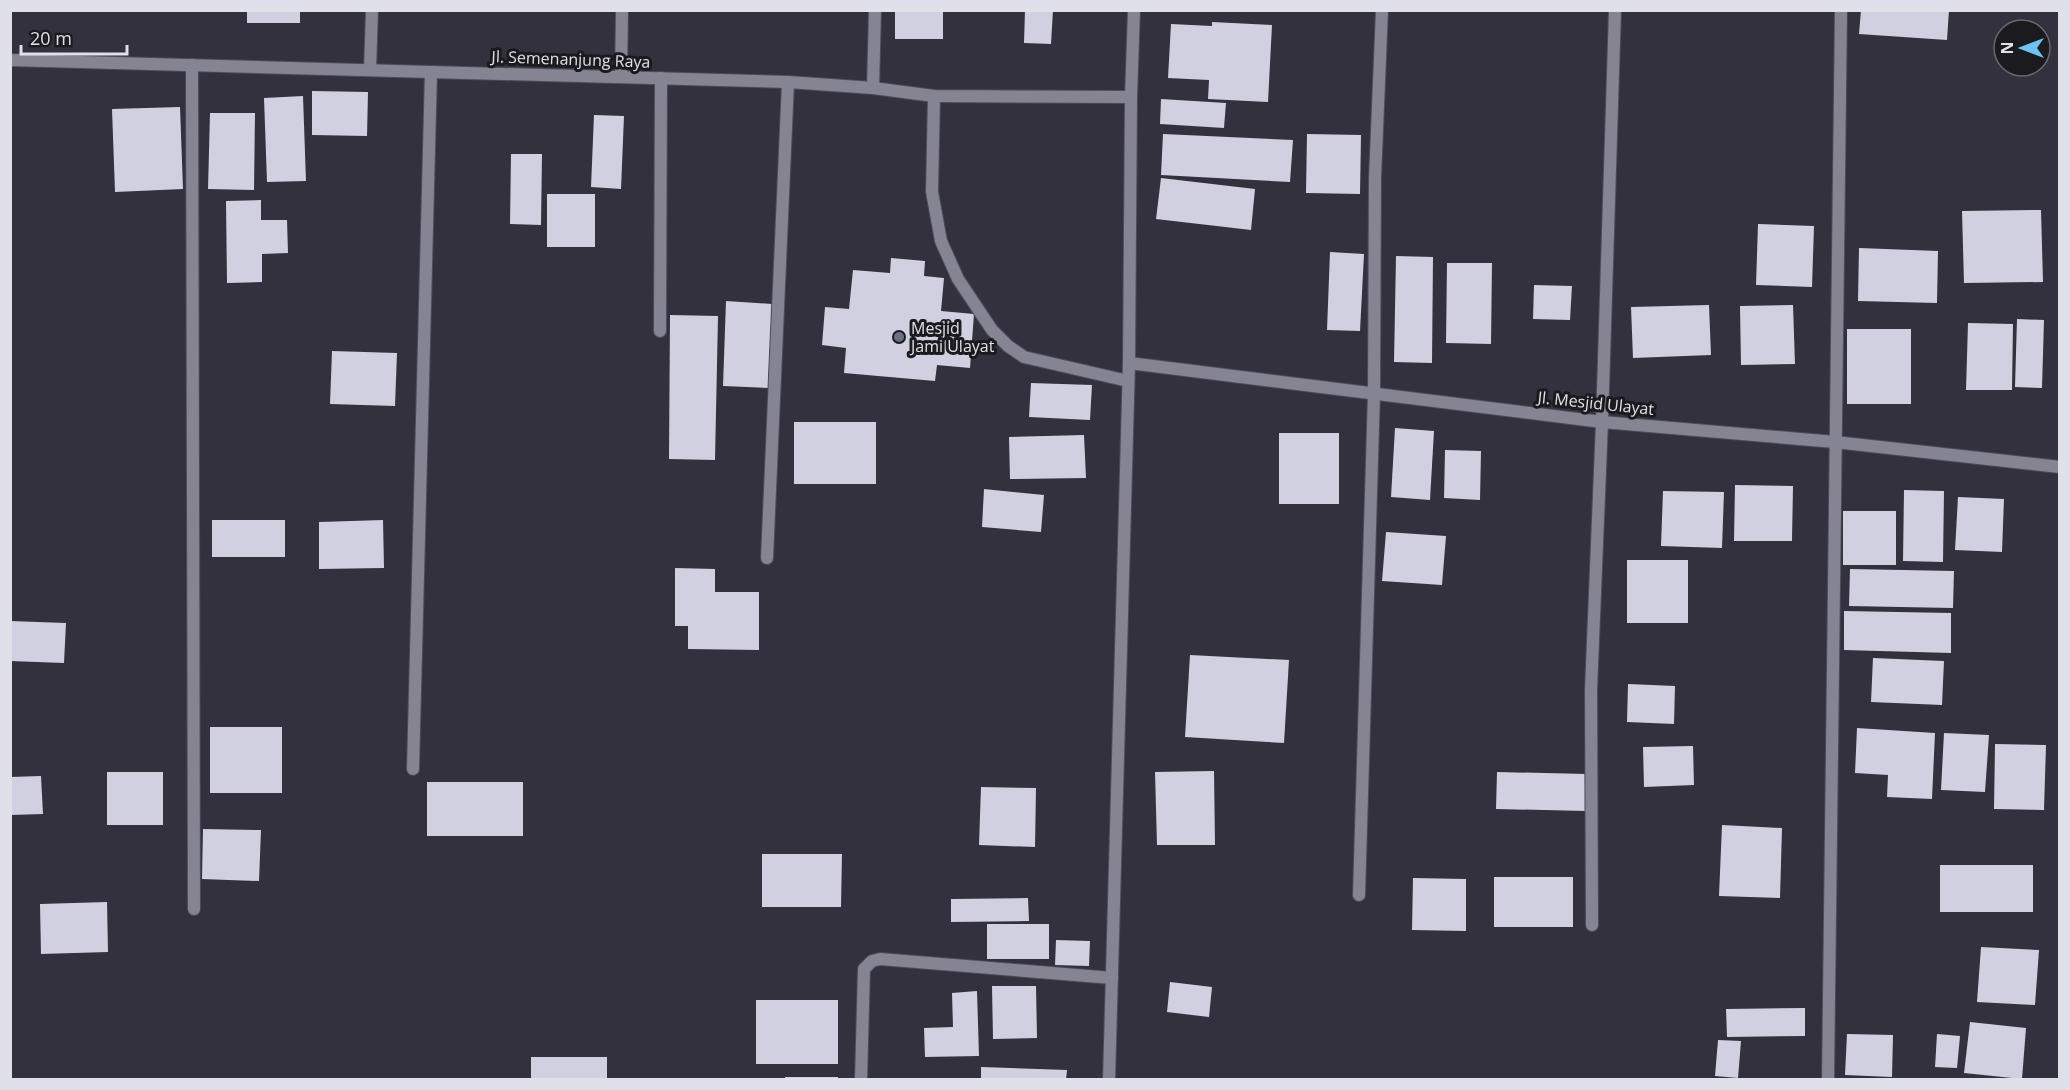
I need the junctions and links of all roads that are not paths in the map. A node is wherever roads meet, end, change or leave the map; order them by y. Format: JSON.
{"nodes":[{"id":1,"x":372,"y":10,"type":"edge"},
{"id":2,"x":622,"y":10,"type":"edge"},
{"id":3,"x":875,"y":10,"type":"edge"},
{"id":4,"x":1134,"y":10,"type":"edge"},
{"id":5,"x":1382,"y":10,"type":"edge"},
{"id":6,"x":1614,"y":10,"type":"edge"},
{"id":7,"x":1841,"y":10,"type":"edge"},
{"id":8,"x":10,"y":60,"type":"edge"},
{"id":9,"x":192,"y":65,"type":"junction"},
{"id":10,"x":370,"y":70,"type":"junction"},
{"id":11,"x":431,"y":72,"type":"junction"},
{"id":12,"x":621,"y":77,"type":"junction"},
{"id":13,"x":661,"y":78,"type":"junction"},
{"id":14,"x":788,"y":82,"type":"junction"},
{"id":15,"x":873,"y":88,"type":"junction"},
{"id":16,"x":934,"y":96,"type":"junction"},
{"id":17,"x":1131,"y":97,"type":"junction"},
{"id":18,"x":660,"y":331,"type":"dead end"},
{"id":19,"x":1129,"y":363,"type":"junction"},
{"id":20,"x":1128,"y":381,"type":"junction"},
{"id":21,"x":1374,"y":393,"type":"junction"},
{"id":22,"x":1602,"y":422,"type":"junction"},
{"id":23,"x":1835,"y":442,"type":"junction"},
{"id":24,"x":2060,"y":467,"type":"edge"},
{"id":25,"x":767,"y":558,"type":"dead end"},
{"id":26,"x":413,"y":769,"type":"dead end"},
{"id":27,"x":1359,"y":895,"type":"dead end"},
{"id":28,"x":195,"y":909,"type":"dead end"},
{"id":29,"x":1592,"y":925,"type":"dead end"},
{"id":30,"x":1112,"y":978,"type":"junction"},
{"id":31,"x":861,"y":1080,"type":"edge"},
{"id":32,"x":1109,"y":1080,"type":"edge"},
{"id":33,"x":1828,"y":1080,"type":"edge"}],
"edges":[{"from":1,"to":10,"type":"street"},
{"from":2,"to":12,"type":"street"},
{"from":3,"to":15,"type":"street"},
{"from":4,"to":17,"type":"street"},
{"from":5,"to":21,"type":"street"},
{"from":6,"to":22,"type":"street"},
{"from":7,"to":23,"type":"street"},
{"from":8,"to":9,"type":"street","name":"Jl. Semenanjung Raya"},
{"from":9,"to":10,"type":"street","name":"Jl. Semenanjung Raya"},
{"from":9,"to":28,"type":"street"},
{"from":10,"to":11,"type":"street","name":"Jl. Semenanjung Raya"},
{"from":11,"to":12,"type":"street","name":"Jl. Semenanjung Raya"},
{"from":11,"to":26,"type":"street"},
{"from":12,"to":13,"type":"street","name":"Jl. Semenanjung Raya"},
{"from":13,"to":14,"type":"street","name":"Jl. Semenanjung Raya"},
{"from":13,"to":18,"type":"street"},
{"from":14,"to":15,"type":"street","name":"Jl. Semenanjung Raya"},
{"from":14,"to":25,"type":"street"},
{"from":15,"to":16,"type":"street","name":"Jl. Semenanjung Raya"},
{"from":16,"to":17,"type":"street","name":"Jl. Semenanjung Raya"},
{"from":16,"to":20,"type":"street"},
{"from":17,"to":19,"type":"street"},
{"from":19,"to":20,"type":"street"},
{"from":19,"to":21,"type":"street","name":"Jl. Mesjid Ulayat"},
{"from":20,"to":30,"type":"street"},
{"from":21,"to":22,"type":"street","name":"Jl. Mesjid Ulayat"},
{"from":21,"to":27,"type":"street"},
{"from":22,"to":23,"type":"street","name":"Jl. Mesjid Ulayat"},
{"from":22,"to":29,"type":"street"},
{"from":23,"to":24,"type":"street","name":"Jl. Mesjid Ulayat"},
{"from":23,"to":33,"type":"street"},
{"from":30,"to":31,"type":"street"},
{"from":30,"to":32,"type":"street"}]}
